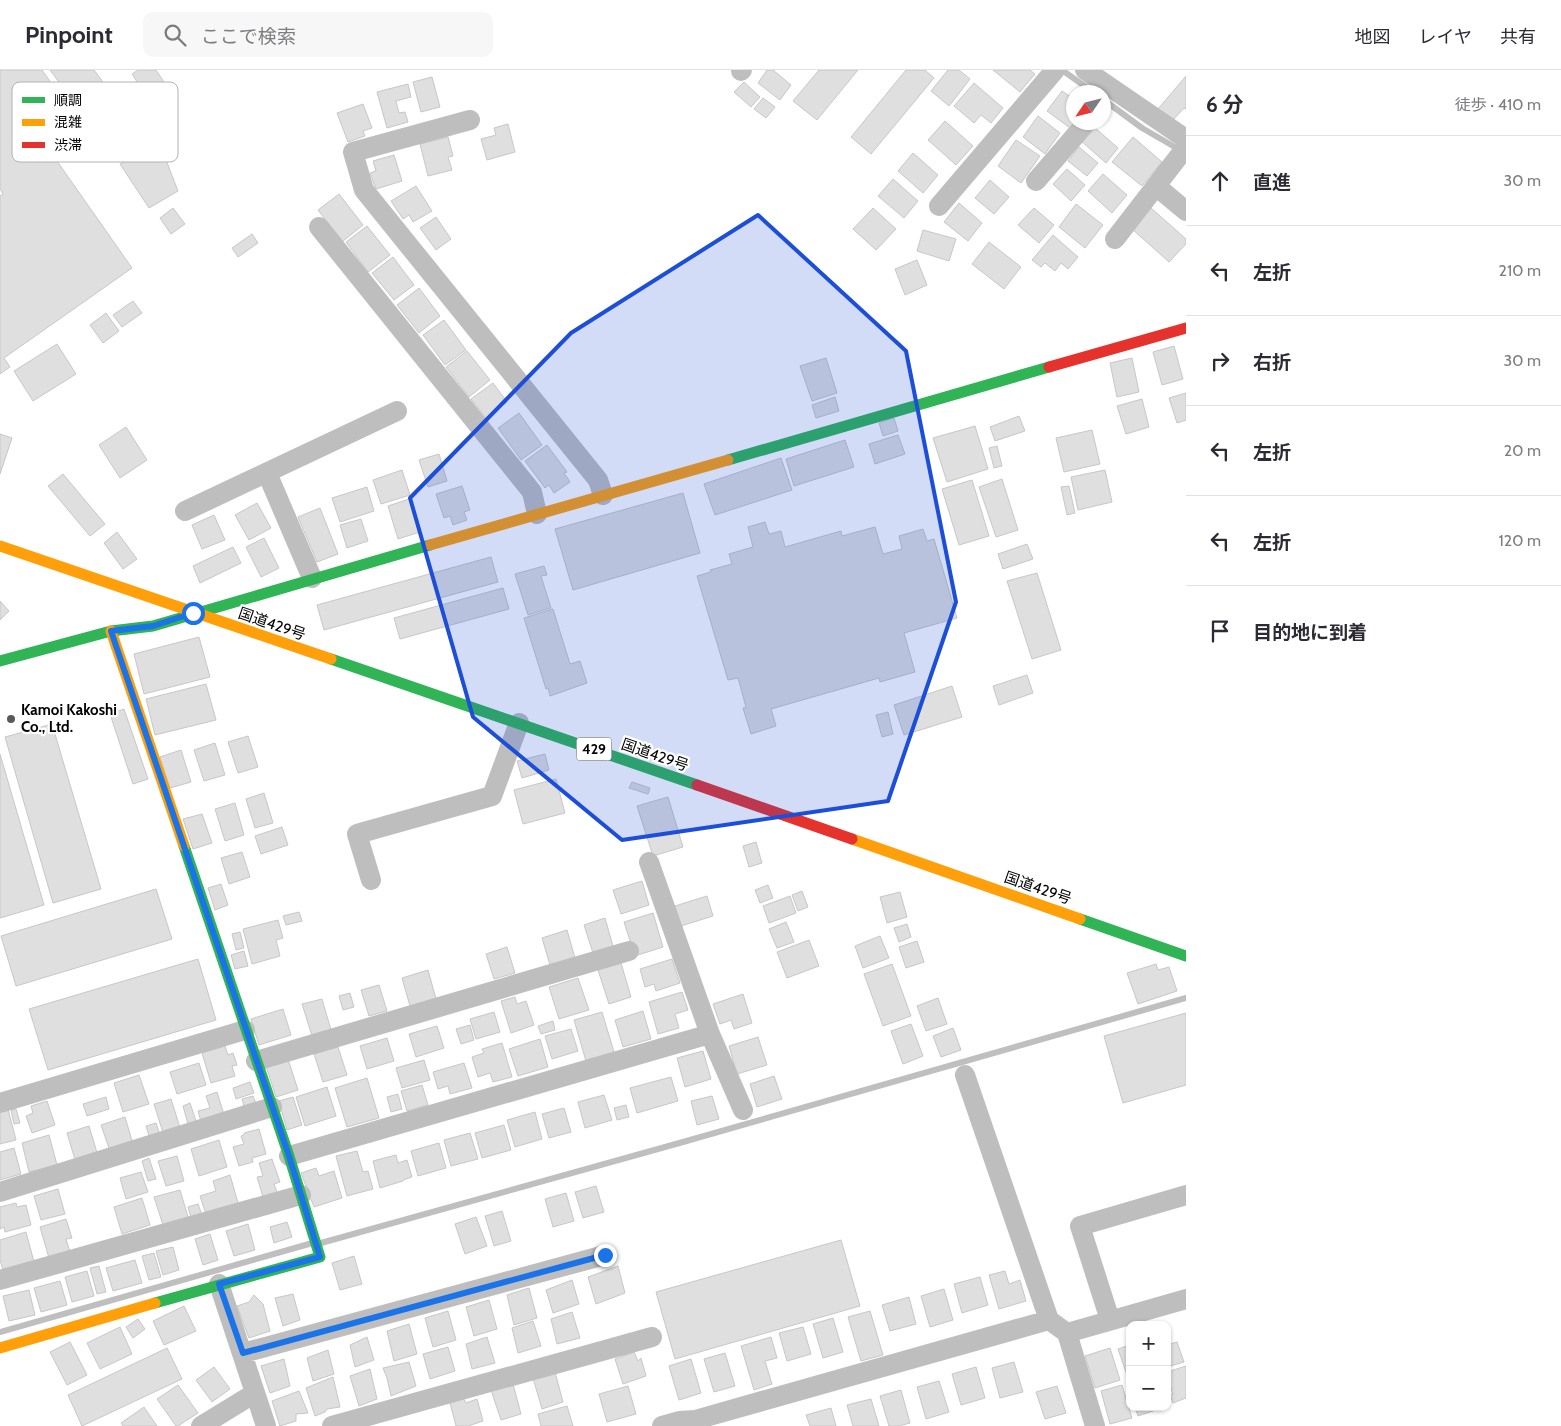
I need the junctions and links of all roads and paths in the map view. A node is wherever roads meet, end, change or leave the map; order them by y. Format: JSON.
{"nodes":[{"id":1,"x":1085,"y":70,"type":"edge"},
{"id":2,"x":1055,"y":71,"type":"edge"},
{"id":3,"x":1098,"y":85,"type":"edge"},
{"id":4,"x":1111,"y":99,"type":"edge"},
{"id":5,"x":470,"y":120,"type":"dead end"},
{"id":6,"x":1080,"y":130,"type":"edge"},
{"id":7,"x":1184,"y":148,"type":"edge"},
{"id":8,"x":1036,"y":181,"type":"dead end"},
{"id":9,"x":1156,"y":186,"type":"junction"},
{"id":10,"x":939,"y":206,"type":"dead end"},
{"id":11,"x":1186,"y":211,"type":"edge"},
{"id":12,"x":319,"y":227,"type":"dead end"},
{"id":13,"x":1115,"y":239,"type":"dead end"},
{"id":14,"x":1186,"y":328,"type":"edge"},
{"id":15,"x":397,"y":411,"type":"dead end"},
{"id":16,"x":266,"y":473,"type":"junction"},
{"id":17,"x":600,"y":487,"type":"junction"},
{"id":18,"x":536,"y":507,"type":"junction"},
{"id":19,"x":185,"y":511,"type":"dead end"},
{"id":20,"x":0,"y":546,"type":"edge"},
{"id":21,"x":310,"y":571,"type":"junction"},
{"id":22,"x":193,"y":613,"type":"junction"},
{"id":23,"x":111,"y":631,"type":"junction"},
{"id":24,"x":0,"y":661,"type":"edge"},
{"id":25,"x":518,"y":723,"type":"junction"},
{"id":26,"x":649,"y":862,"type":"dead end"},
{"id":27,"x":371,"y":880,"type":"dead end"},
{"id":28,"x":629,"y":951,"type":"dead end"},
{"id":29,"x":1186,"y":956,"type":"edge"},
{"id":30,"x":245,"y":1030,"type":"junction"},
{"id":31,"x":710,"y":1034,"type":"junction"},
{"id":32,"x":256,"y":1061,"type":"junction"},
{"id":33,"x":965,"y":1075,"type":"dead end"},
{"id":34,"x":0,"y":1103,"type":"edge"},
{"id":35,"x":272,"y":1107,"type":"junction"},
{"id":36,"x":742,"y":1110,"type":"dead end"},
{"id":37,"x":289,"y":1156,"type":"junction"},
{"id":38,"x":0,"y":1192,"type":"edge"},
{"id":39,"x":301,"y":1195,"type":"junction"},
{"id":40,"x":1186,"y":1195,"type":"edge"},
{"id":41,"x":605,"y":1255,"type":"dead end"},
{"id":42,"x":0,"y":1280,"type":"edge"},
{"id":43,"x":219,"y":1284,"type":"junction"},
{"id":44,"x":1186,"y":1299,"type":"edge"},
{"id":45,"x":1048,"y":1320,"type":"junction"},
{"id":46,"x":1110,"y":1320,"type":"junction"},
{"id":47,"x":1067,"y":1333,"type":"junction"},
{"id":48,"x":652,"y":1337,"type":"dead end"},
{"id":49,"x":0,"y":1348,"type":"edge"},
{"id":50,"x":243,"y":1353,"type":"junction"},
{"id":51,"x":255,"y":1393,"type":"junction"},
{"id":52,"x":201,"y":1426,"type":"edge"},
{"id":53,"x":266,"y":1426,"type":"edge"},
{"id":54,"x":332,"y":1426,"type":"edge"},
{"id":55,"x":662,"y":1426,"type":"edge"},
{"id":56,"x":1095,"y":1426,"type":"edge"}],
"edges":[{"from":1,"to":3,"type":"street"},
{"from":2,"to":10,"type":"street"},
{"from":4,"to":7,"type":"street"},
{"from":5,"to":17,"type":"street"},
{"from":6,"to":8,"type":"street"},
{"from":7,"to":9,"type":"street"},
{"from":9,"to":11,"type":"street"},
{"from":9,"to":13,"type":"street"},
{"from":12,"to":18,"type":"street"},
{"from":14,"to":17,"type":"main road"},
{"from":15,"to":16,"type":"street"},
{"from":16,"to":19,"type":"street"},
{"from":16,"to":21,"type":"street"},
{"from":17,"to":18,"type":"main road"},
{"from":18,"to":21,"type":"main road"},
{"from":20,"to":22,"type":"main road","name":"国道429号","number":"429"},
{"from":21,"to":22,"type":"main road"},
{"from":22,"to":23,"type":"main road"},
{"from":22,"to":25,"type":"main road","name":"国道429号","number":"429"},
{"from":23,"to":24,"type":"main road"},
{"from":23,"to":30,"type":"main road"},
{"from":25,"to":27,"type":"street"},
{"from":25,"to":29,"type":"main road","name":"国道429号","number":"429"},
{"from":26,"to":31,"type":"street"},
{"from":28,"to":32,"type":"street"},
{"from":30,"to":32,"type":"main road"},
{"from":30,"to":34,"type":"street"},
{"from":31,"to":36,"type":"street"},
{"from":31,"to":37,"type":"street"},
{"from":32,"to":35,"type":"main road"},
{"from":33,"to":45,"type":"street"},
{"from":35,"to":37,"type":"main road"},
{"from":35,"to":38,"type":"street"},
{"from":37,"to":39,"type":"main road"},
{"from":39,"to":42,"type":"street"},
{"from":39,"to":43,"type":"main road"},
{"from":40,"to":46,"type":"street"},
{"from":41,"to":50,"type":"street"},
{"from":43,"to":49,"type":"main road"},
{"from":43,"to":50,"type":"street"},
{"from":44,"to":46,"type":"street"},
{"from":45,"to":47,"type":"street"},
{"from":45,"to":55,"type":"street"},
{"from":46,"to":47,"type":"street"},
{"from":47,"to":56,"type":"street"},
{"from":48,"to":54,"type":"street"},
{"from":50,"to":51,"type":"street"},
{"from":51,"to":52,"type":"street"},
{"from":51,"to":53,"type":"street"}]}
